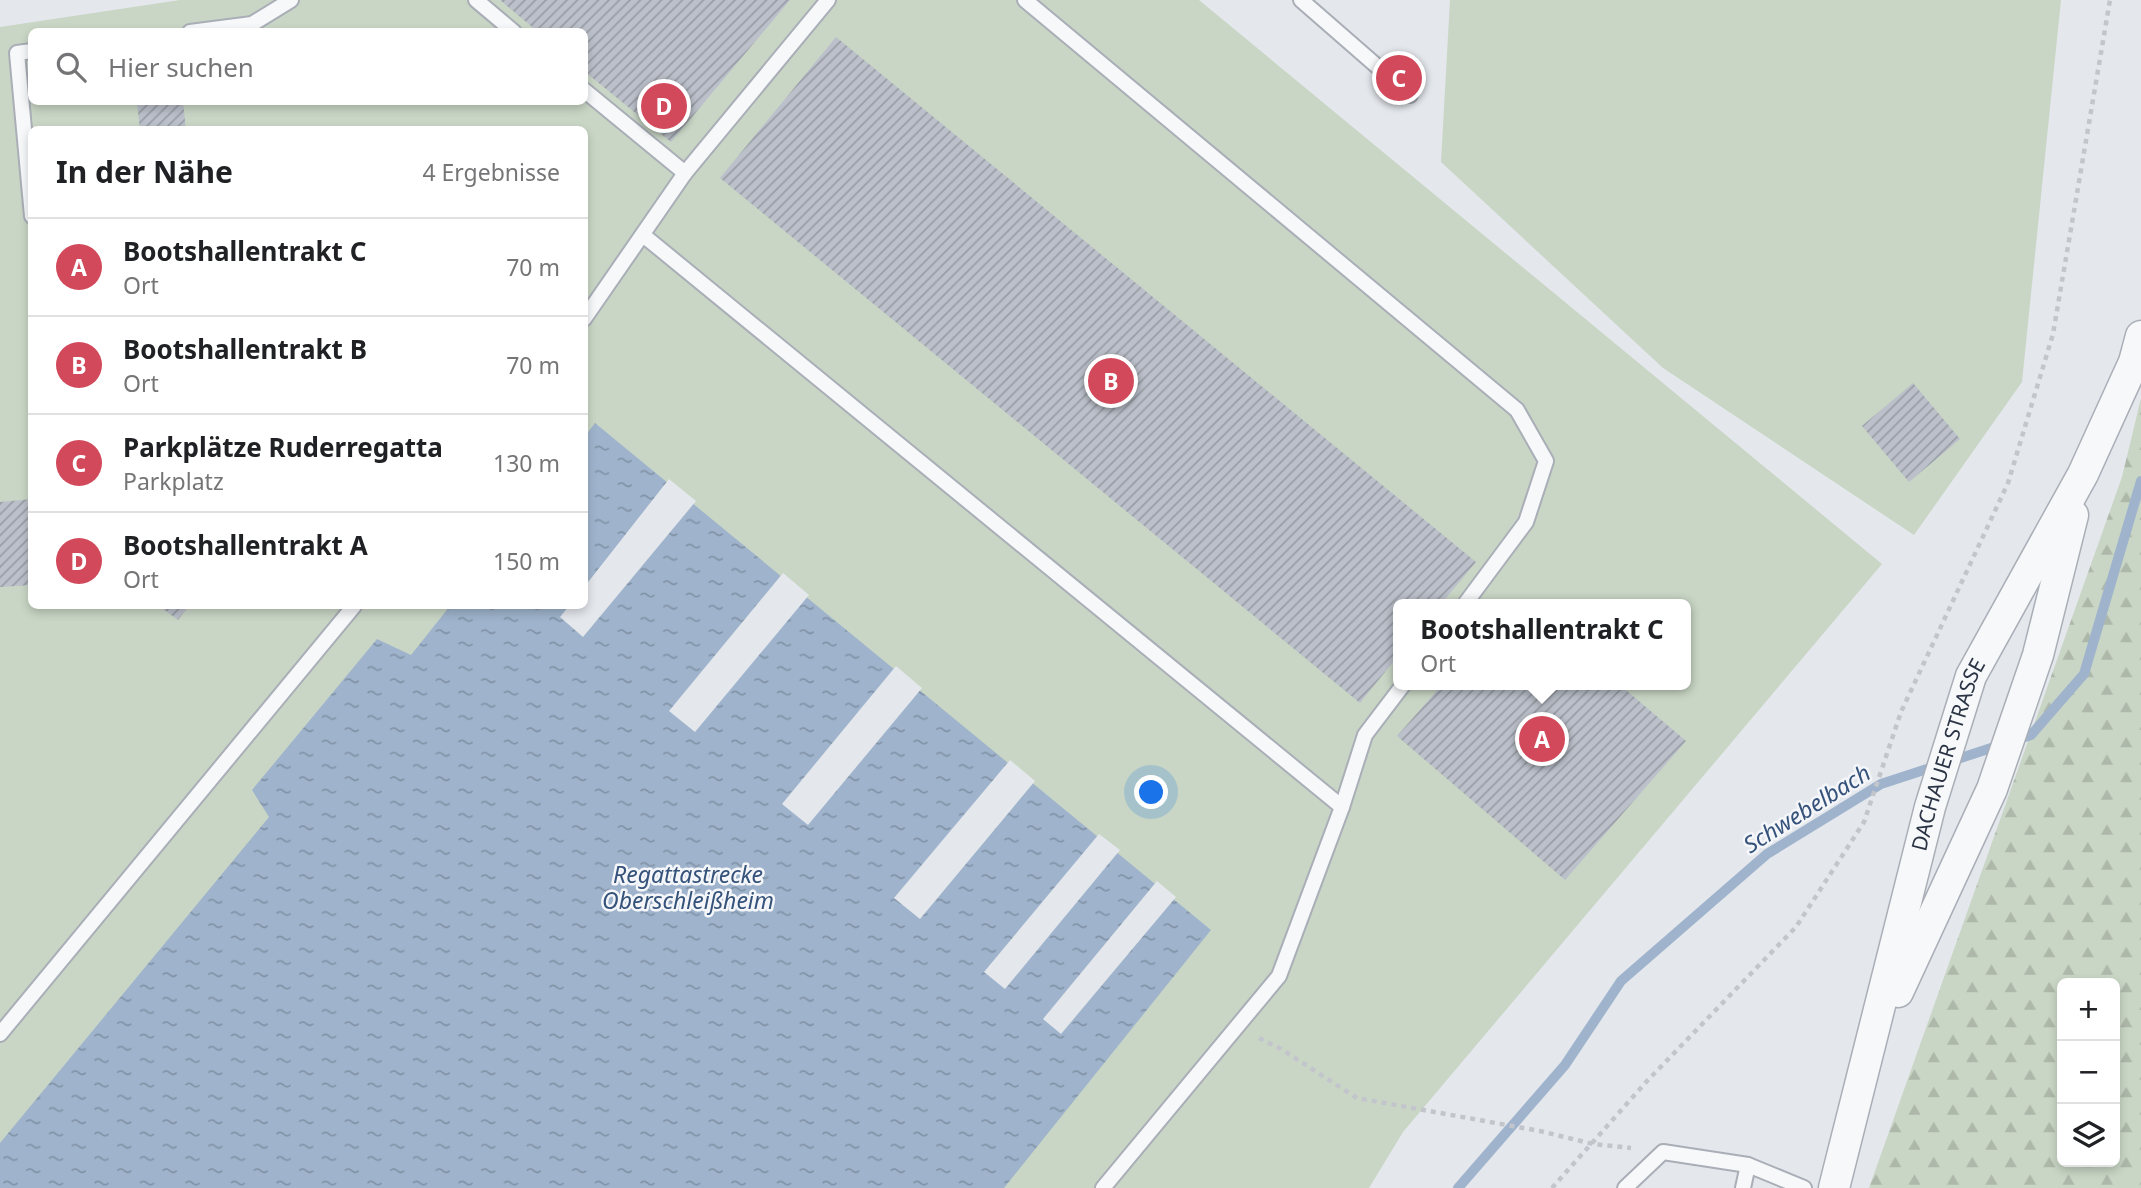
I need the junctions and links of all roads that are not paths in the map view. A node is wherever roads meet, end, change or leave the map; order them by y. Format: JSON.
{"nodes":[{"id":1,"x":291,"y":0,"type":"edge"},
{"id":2,"x":476,"y":0,"type":"edge"},
{"id":3,"x":828,"y":0,"type":"edge"},
{"id":4,"x":1025,"y":0,"type":"edge"},
{"id":5,"x":1301,"y":0,"type":"edge"},
{"id":6,"x":222,"y":28,"type":"edge"},
{"id":7,"x":509,"y":28,"type":"edge"},
{"id":8,"x":28,"y":52,"type":"edge"},
{"id":9,"x":588,"y":93,"type":"edge"},
{"id":10,"x":1410,"y":95,"type":"dead end"},
{"id":11,"x":28,"y":173,"type":"edge"},
{"id":12,"x":685,"y":173,"type":"junction"},
{"id":13,"x":643,"y":235,"type":"junction"},
{"id":14,"x":588,"y":313,"type":"edge"},
{"id":15,"x":2141,"y":336,"type":"edge"},
{"id":16,"x":2083,"y":474,"type":"junction"},
{"id":17,"x":1469,"y":599,"type":"edge"},
{"id":18,"x":352,"y":609,"type":"edge"},
{"id":19,"x":1399,"y":690,"type":"edge"},
{"id":20,"x":1342,"y":807,"type":"junction"},
{"id":21,"x":0,"y":1034,"type":"edge"},
{"id":22,"x":1868,"y":1057,"type":"junction"},
{"id":23,"x":1748,"y":1165,"type":"junction"},
{"id":24,"x":1103,"y":1188,"type":"edge"},
{"id":25,"x":1625,"y":1188,"type":"edge"},
{"id":26,"x":1742,"y":1188,"type":"edge"},
{"id":27,"x":1804,"y":1188,"type":"edge"},
{"id":28,"x":1834,"y":1188,"type":"edge"}],
"edges":[{"from":1,"to":6,"type":"lane"},
{"from":2,"to":7,"type":"lane"},
{"from":3,"to":12,"type":"lane"},
{"from":4,"to":17,"type":"lane"},
{"from":5,"to":10,"type":"lane"},
{"from":8,"to":11,"type":"lane"},
{"from":9,"to":12,"type":"lane"},
{"from":12,"to":13,"type":"lane"},
{"from":13,"to":14,"type":"lane"},
{"from":13,"to":20,"type":"lane"},
{"from":15,"to":16,"type":"street","name":"DACHAUER STRASSE"},
{"from":16,"to":22,"type":"street","name":"DACHAUER STRASSE"},
{"from":16,"to":22,"type":"street","name":"DACHAUER STRASSE"},
{"from":18,"to":21,"type":"lane"},
{"from":19,"to":20,"type":"lane"},
{"from":20,"to":24,"type":"lane"},
{"from":22,"to":28,"type":"street","name":"DACHAUER STRASSE"},
{"from":23,"to":25,"type":"lane"},
{"from":23,"to":26,"type":"lane"},
{"from":23,"to":27,"type":"lane"}]}
